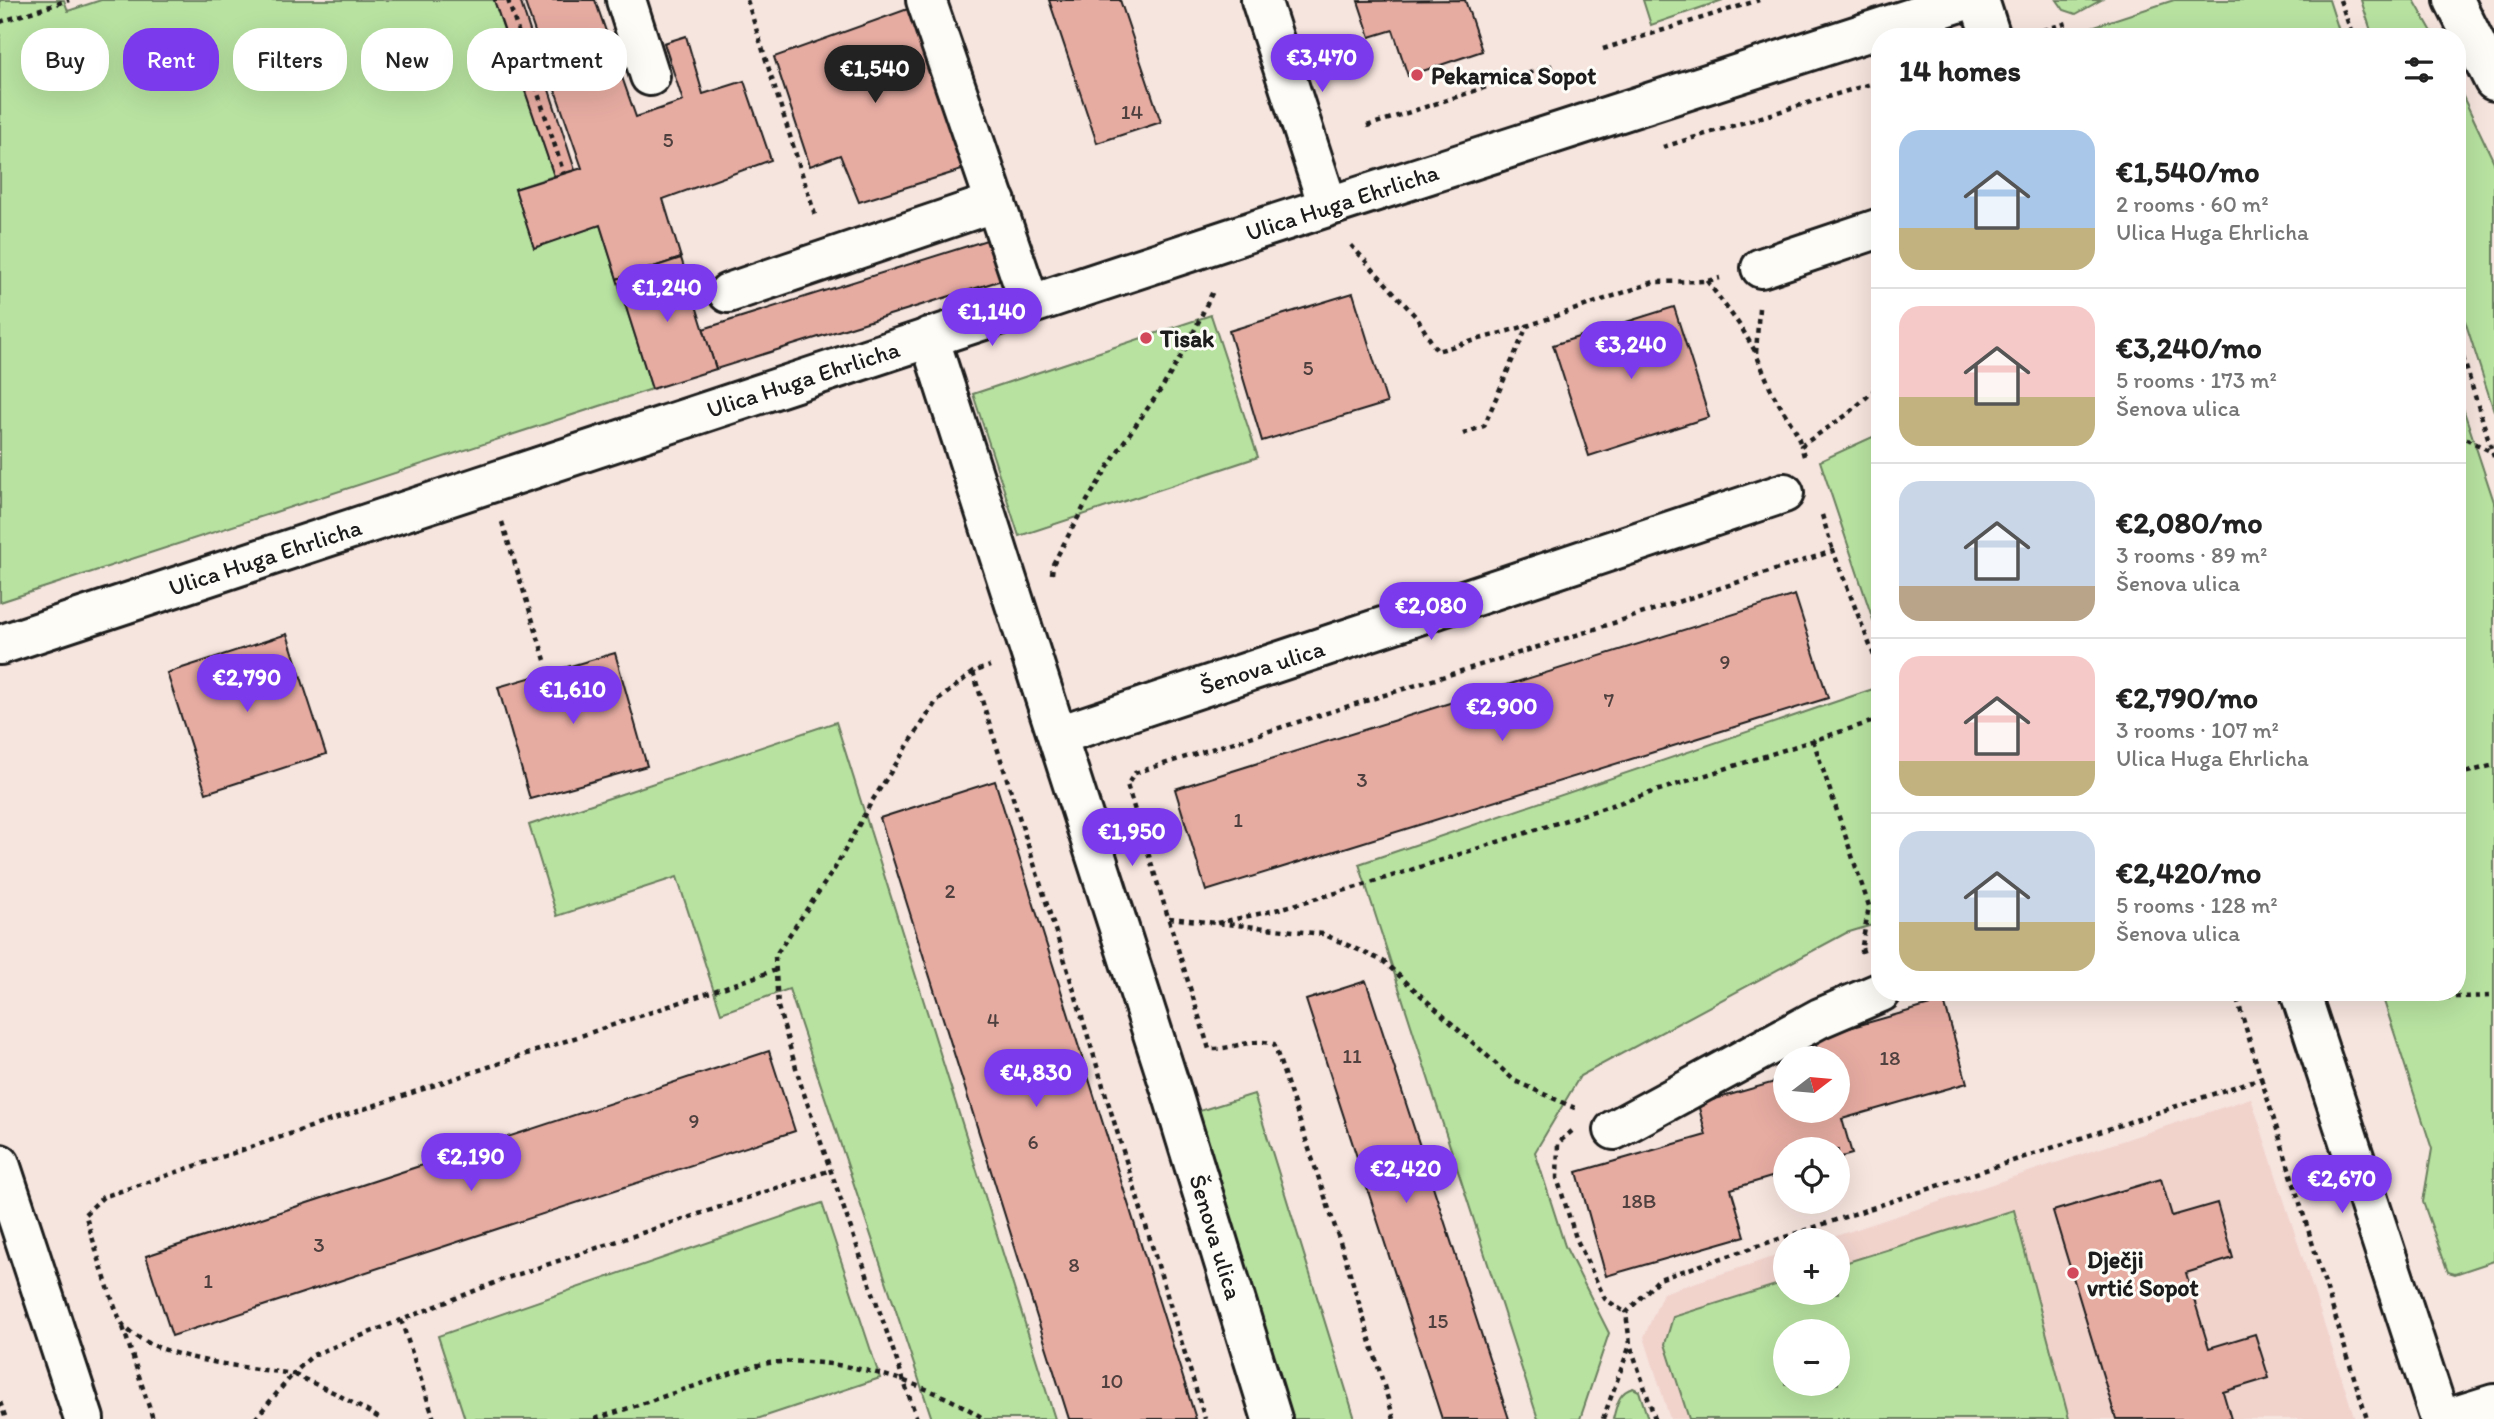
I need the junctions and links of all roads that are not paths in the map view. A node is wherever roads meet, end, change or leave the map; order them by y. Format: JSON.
{"nodes":[{"id":1,"x":626,"y":0,"type":"edge"},
{"id":2,"x":926,"y":0,"type":"edge"},
{"id":3,"x":1261,"y":0,"type":"edge"},
{"id":4,"x":1967,"y":0,"type":"edge"},
{"id":5,"x":1979,"y":0,"type":"edge"},
{"id":6,"x":2454,"y":0,"type":"edge"},
{"id":7,"x":1880,"y":28,"type":"edge"},
{"id":8,"x":2002,"y":28,"type":"edge"},
{"id":9,"x":1871,"y":31,"type":"edge"},
{"id":10,"x":650,"y":76,"type":"dead end"},
{"id":11,"x":2494,"y":81,"type":"edge"},
{"id":12,"x":996,"y":202,"type":"junction"},
{"id":13,"x":1328,"y":206,"type":"junction"},
{"id":14,"x":1871,"y":231,"type":"edge"},
{"id":15,"x":1760,"y":268,"type":"road end"},
{"id":16,"x":728,"y":293,"type":"dead end"},
{"id":17,"x":1030,"y":304,"type":"junction"},
{"id":18,"x":929,"y":337,"type":"junction"},
{"id":19,"x":1784,"y":493,"type":"dead end"},
{"id":20,"x":0,"y":645,"type":"edge"},
{"id":21,"x":1059,"y":735,"type":"junction"},
{"id":22,"x":1871,"y":996,"type":"edge"},
{"id":23,"x":2303,"y":1001,"type":"edge"},
{"id":24,"x":1603,"y":1123,"type":"road end"},
{"id":25,"x":0,"y":1164,"type":"edge"},
{"id":26,"x":2494,"y":1404,"type":"edge"},
{"id":27,"x":84,"y":1419,"type":"edge"},
{"id":28,"x":1272,"y":1419,"type":"edge"},
{"id":29,"x":2440,"y":1419,"type":"edge"},
{"id":30,"x":2446,"y":1419,"type":"edge"}],
"edges":[{"from":1,"to":10,"type":"street"},
{"from":2,"to":12,"type":"street"},
{"from":3,"to":13,"type":"street"},
{"from":4,"to":7,"type":"street","name":"Ulica Huga Ehrlicha"},
{"from":5,"to":8,"type":"street"},
{"from":6,"to":11,"type":"street"},
{"from":9,"to":13,"type":"street","name":"Ulica Huga Ehrlicha"},
{"from":12,"to":16,"type":"street"},
{"from":12,"to":17,"type":"street"},
{"from":13,"to":17,"type":"street","name":"Ulica Huga Ehrlicha"},
{"from":14,"to":15,"type":"street"},
{"from":17,"to":18,"type":"street","name":"Ulica Huga Ehrlicha"},
{"from":18,"to":20,"type":"street","name":"Ulica Huga Ehrlicha"},
{"from":18,"to":21,"type":"street","name":"Šenova ulica"},
{"from":19,"to":21,"type":"street","name":"Šenova ulica"},
{"from":21,"to":28,"type":"street","name":"Šenova ulica"},
{"from":22,"to":24,"type":"street"},
{"from":23,"to":29,"type":"street"},
{"from":25,"to":27,"type":"street"},
{"from":26,"to":30,"type":"street"}]}
